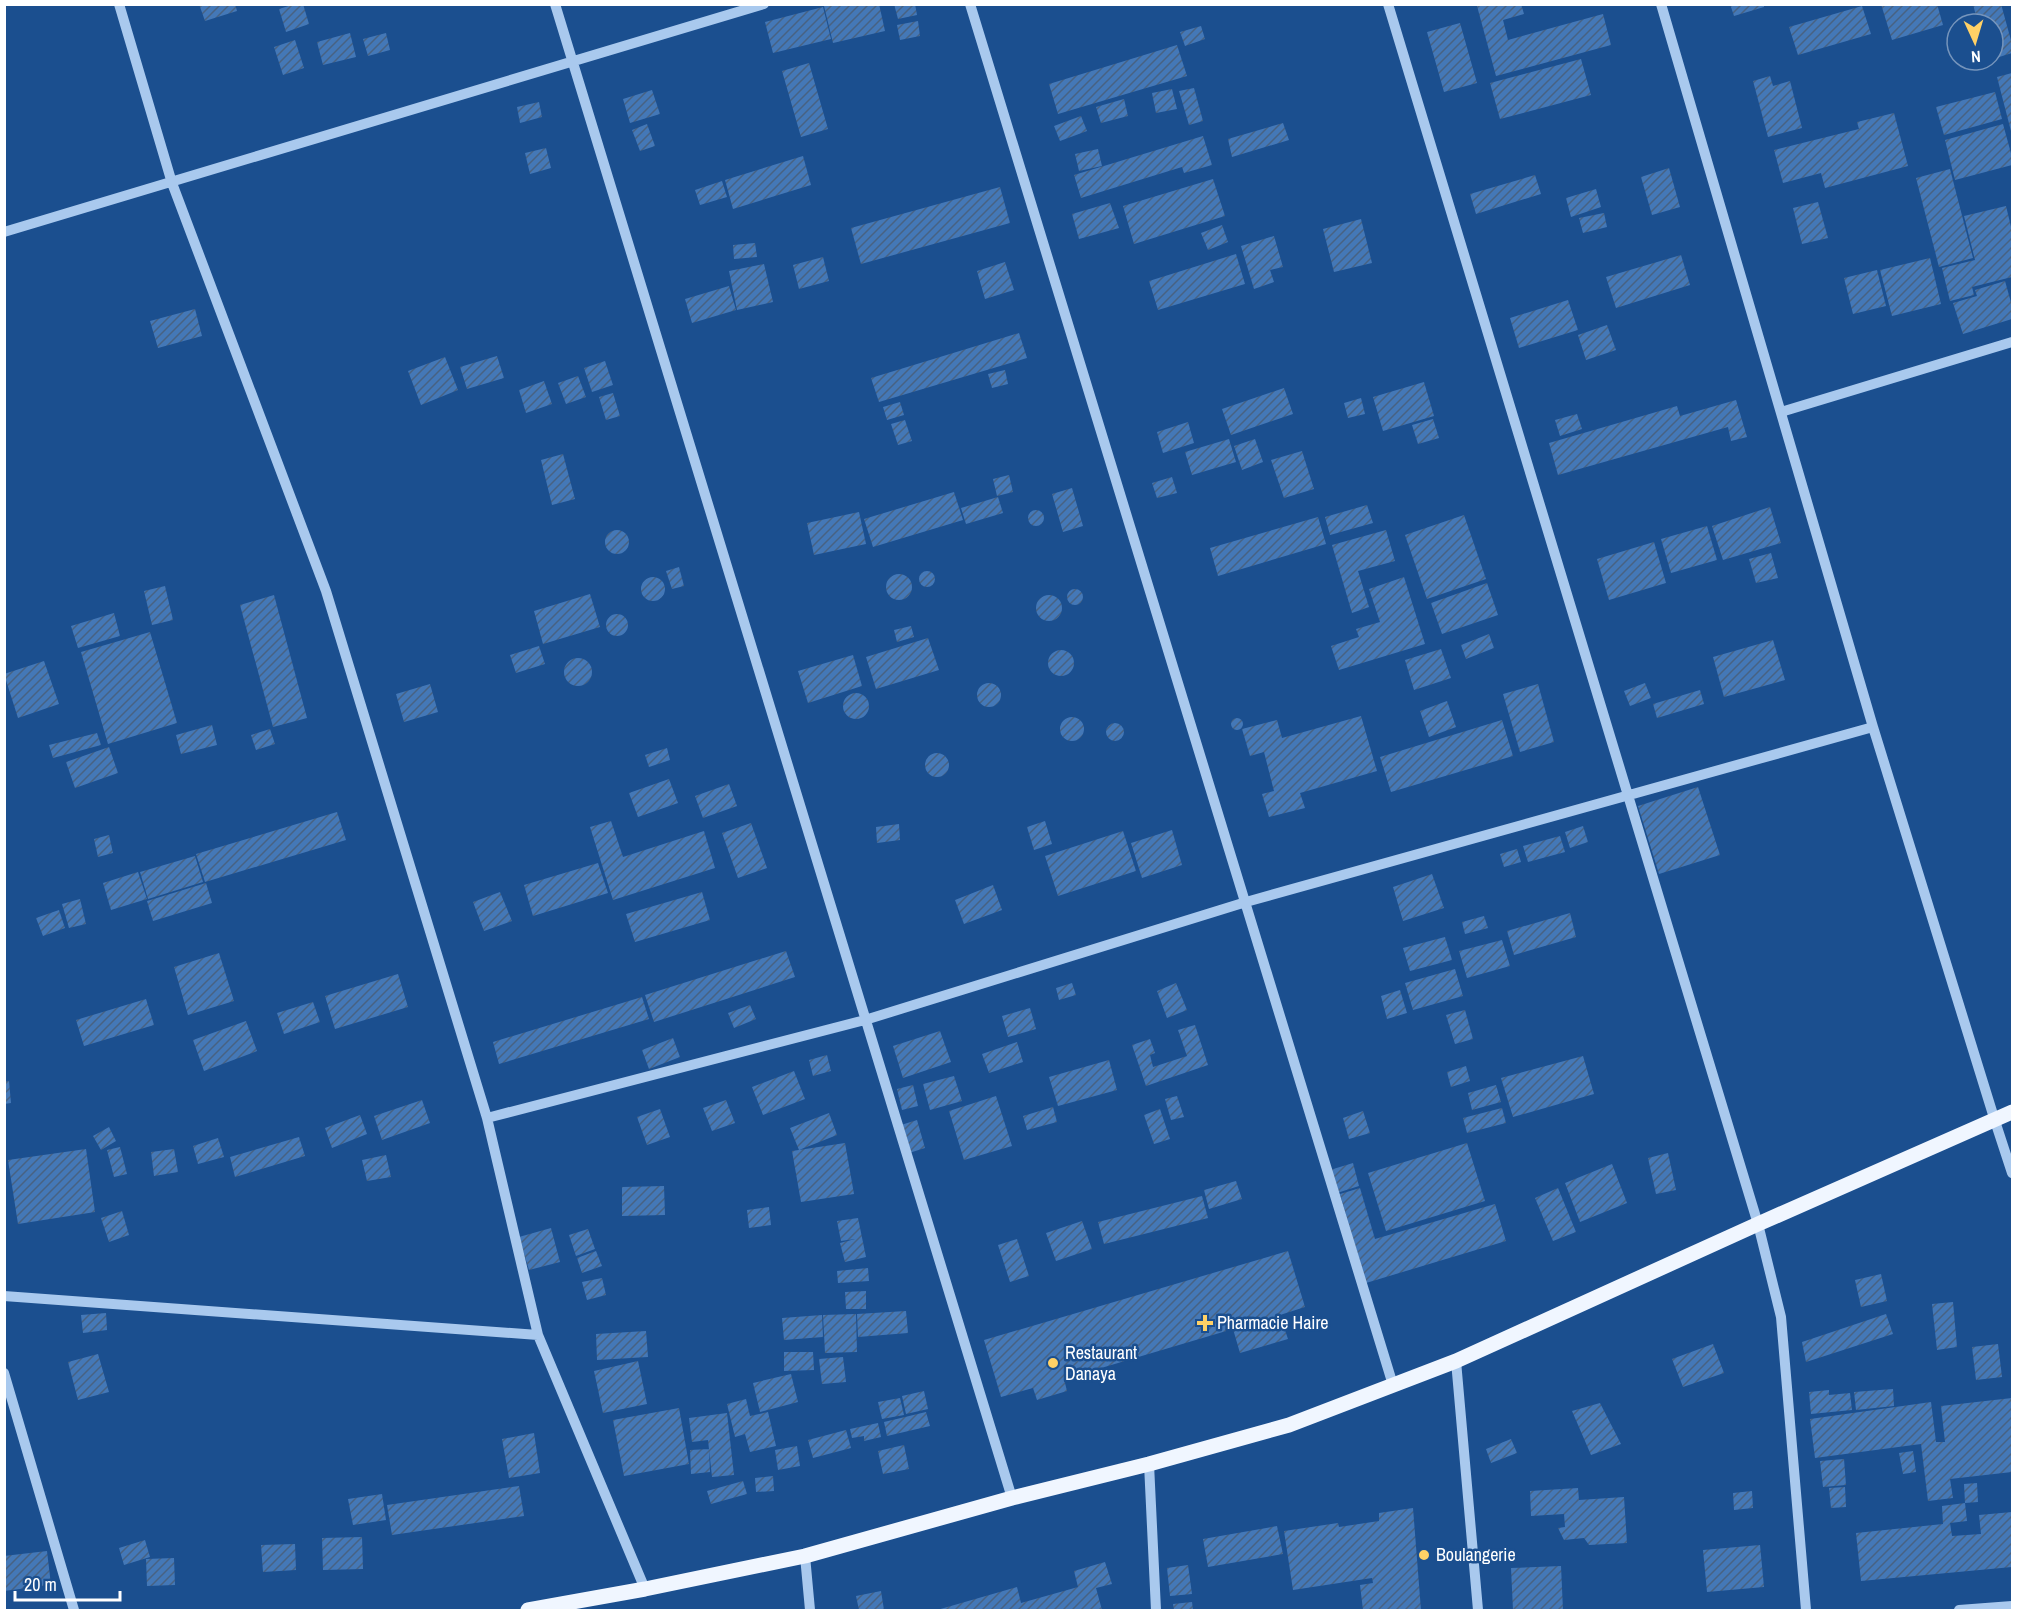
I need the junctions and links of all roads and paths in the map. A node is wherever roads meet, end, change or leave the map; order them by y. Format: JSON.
{"nodes":[{"id":1,"x":119,"y":4,"type":"edge"},
{"id":2,"x":555,"y":4,"type":"edge"},
{"id":3,"x":764,"y":4,"type":"edge"},
{"id":4,"x":970,"y":4,"type":"edge"},
{"id":5,"x":1388,"y":4,"type":"edge"},
{"id":6,"x":1661,"y":4,"type":"edge"},
{"id":7,"x":572,"y":63,"type":"junction"},
{"id":8,"x":172,"y":183,"type":"junction"},
{"id":9,"x":4,"y":232,"type":"edge"},
{"id":10,"x":2013,"y":342,"type":"edge"},
{"id":11,"x":1781,"y":412,"type":"junction"},
{"id":12,"x":1873,"y":727,"type":"junction"},
{"id":13,"x":1629,"y":795,"type":"junction"},
{"id":14,"x":1246,"y":902,"type":"junction"},
{"id":15,"x":865,"y":1020,"type":"junction"},
{"id":16,"x":2013,"y":1112,"type":"edge"},
{"id":17,"x":487,"y":1118,"type":"junction"},
{"id":18,"x":1995,"y":1121,"type":"junction"},
{"id":19,"x":2013,"y":1173,"type":"edge"},
{"id":20,"x":1758,"y":1224,"type":"junction"},
{"id":21,"x":4,"y":1296,"type":"edge"},
{"id":22,"x":538,"y":1335,"type":"junction"},
{"id":23,"x":1456,"y":1360,"type":"junction"},
{"id":24,"x":4,"y":1373,"type":"edge"},
{"id":25,"x":1393,"y":1385,"type":"junction"},
{"id":26,"x":1149,"y":1464,"type":"junction"},
{"id":27,"x":1012,"y":1498,"type":"junction"},
{"id":28,"x":805,"y":1556,"type":"junction"},
{"id":29,"x":645,"y":1589,"type":"junction"},
{"id":30,"x":2013,"y":1606,"type":"edge"},
{"id":31,"x":74,"y":1611,"type":"edge"},
{"id":32,"x":528,"y":1611,"type":"edge"},
{"id":33,"x":810,"y":1611,"type":"edge"},
{"id":34,"x":1156,"y":1611,"type":"edge"},
{"id":35,"x":1478,"y":1611,"type":"edge"},
{"id":36,"x":1806,"y":1611,"type":"edge"},
{"id":37,"x":1959,"y":1611,"type":"edge"}],
"edges":[{"from":1,"to":8,"type":"street"},
{"from":2,"to":7,"type":"street"},
{"from":3,"to":7,"type":"street"},
{"from":4,"to":14,"type":"street"},
{"from":5,"to":13,"type":"street"},
{"from":6,"to":11,"type":"street"},
{"from":7,"to":8,"type":"street"},
{"from":7,"to":15,"type":"street"},
{"from":8,"to":9,"type":"street"},
{"from":8,"to":17,"type":"street"},
{"from":10,"to":11,"type":"street"},
{"from":11,"to":12,"type":"street"},
{"from":12,"to":13,"type":"street"},
{"from":12,"to":18,"type":"street"},
{"from":13,"to":14,"type":"street"},
{"from":13,"to":20,"type":"street"},
{"from":14,"to":15,"type":"street"},
{"from":14,"to":25,"type":"street"},
{"from":15,"to":17,"type":"street"},
{"from":15,"to":27,"type":"street"},
{"from":16,"to":18,"type":"main road"},
{"from":17,"to":22,"type":"street"},
{"from":18,"to":19,"type":"street"},
{"from":18,"to":20,"type":"main road"},
{"from":20,"to":23,"type":"main road"},
{"from":20,"to":36,"type":"street"},
{"from":21,"to":22,"type":"street"},
{"from":22,"to":29,"type":"street"},
{"from":23,"to":25,"type":"main road"},
{"from":23,"to":35,"type":"street"},
{"from":24,"to":31,"type":"street"},
{"from":25,"to":26,"type":"main road"},
{"from":26,"to":27,"type":"main road"},
{"from":26,"to":34,"type":"street"},
{"from":27,"to":28,"type":"main road"},
{"from":28,"to":29,"type":"main road"},
{"from":28,"to":33,"type":"street"},
{"from":29,"to":32,"type":"main road"},
{"from":30,"to":37,"type":"street"}]}
